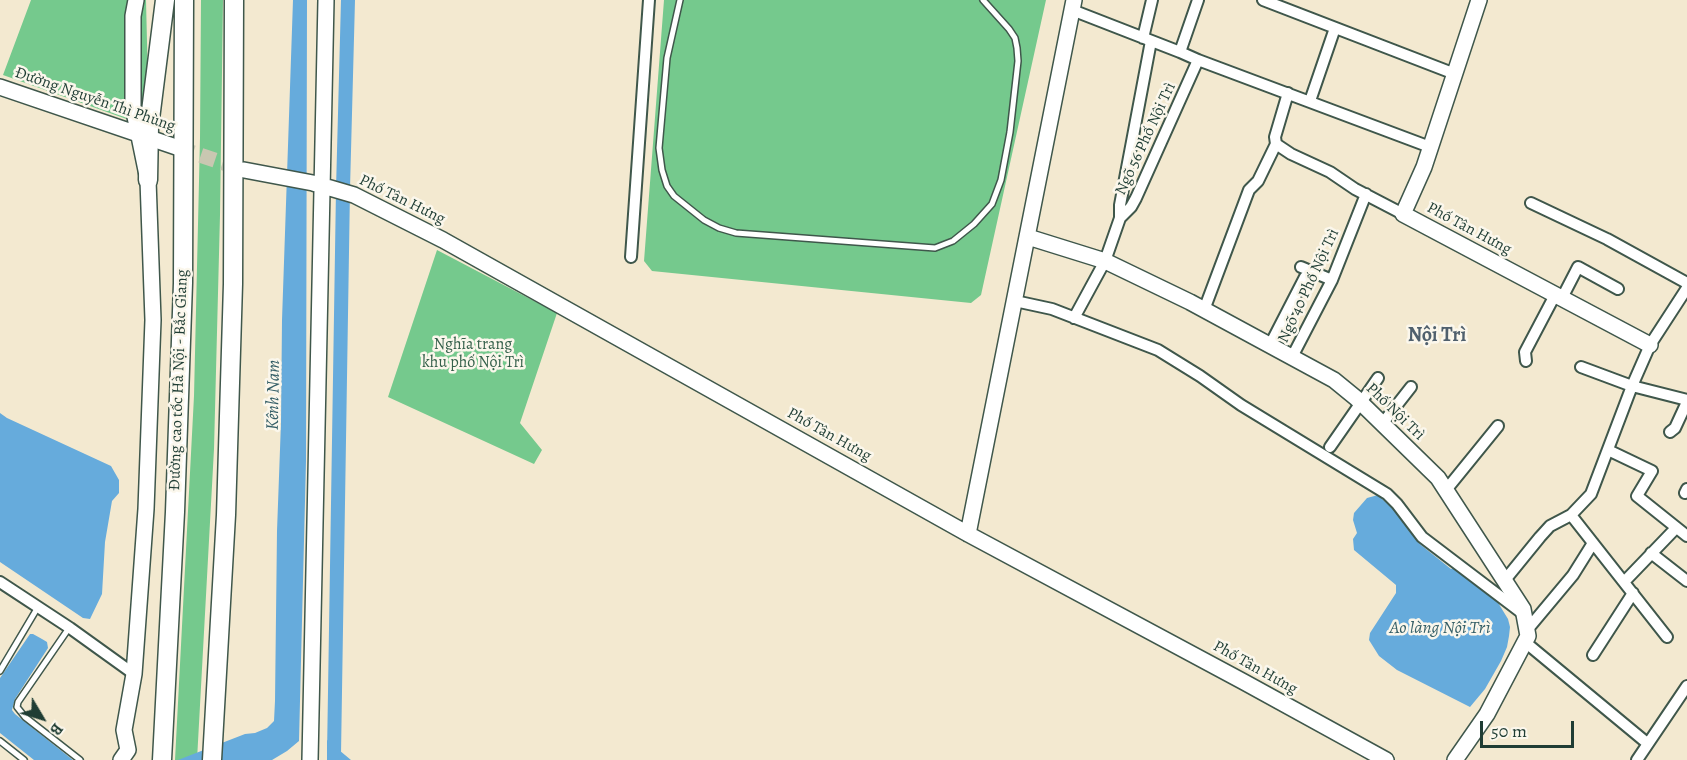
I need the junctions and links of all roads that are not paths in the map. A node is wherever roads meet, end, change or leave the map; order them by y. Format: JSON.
{"nodes":[{"id":1,"x":136,"y":0,"type":"edge"},
{"id":2,"x":165,"y":0,"type":"edge"},
{"id":3,"x":184,"y":0,"type":"edge"},
{"id":4,"x":234,"y":0,"type":"edge"},
{"id":5,"x":326,"y":0,"type":"edge"},
{"id":6,"x":649,"y":0,"type":"edge"},
{"id":7,"x":680,"y":0,"type":"edge"},
{"id":8,"x":983,"y":0,"type":"edge"},
{"id":9,"x":1152,"y":0,"type":"edge"},
{"id":10,"x":1198,"y":0,"type":"edge"},
{"id":11,"x":1263,"y":0,"type":"edge"},
{"id":12,"x":1479,"y":0,"type":"edge"},
{"id":13,"x":1073,"y":5,"type":"edge"},
{"id":14,"x":1335,"y":28,"type":"junction"},
{"id":15,"x":1147,"y":39,"type":"junction"},
{"id":16,"x":1180,"y":52,"type":"junction"},
{"id":17,"x":1198,"y":60,"type":"junction"},
{"id":18,"x":1455,"y":74,"type":"junction"},
{"id":19,"x":0,"y":87,"type":"edge"},
{"id":20,"x":1288,"y":93,"type":"junction"},
{"id":21,"x":1310,"y":101,"type":"junction"},
{"id":22,"x":144,"y":136,"type":"junction"},
{"id":23,"x":1276,"y":144,"type":"junction"},
{"id":24,"x":1430,"y":147,"type":"junction"},
{"id":25,"x":179,"y":148,"type":"tunnel mouth"},
{"id":26,"x":244,"y":170,"type":"tunnel mouth"},
{"id":27,"x":148,"y":180,"type":"joint"},
{"id":28,"x":322,"y":186,"type":"junction"},
{"id":29,"x":1366,"y":194,"type":"junction"},
{"id":30,"x":1531,"y":203,"type":"dead end"},
{"id":31,"x":1403,"y":214,"type":"junction"},
{"id":32,"x":1120,"y":218,"type":"junction"},
{"id":33,"x":1028,"y":237,"type":"junction"},
{"id":34,"x":631,"y":257,"type":"dead end"},
{"id":35,"x":1105,"y":261,"type":"junction"},
{"id":36,"x":1332,"y":280,"type":"junction"},
{"id":37,"x":1687,"y":283,"type":"edge"},
{"id":38,"x":1687,"y":288,"type":"edge"},
{"id":39,"x":1618,"y":289,"type":"dead end"},
{"id":40,"x":1558,"y":296,"type":"junction"},
{"id":41,"x":1015,"y":302,"type":"junction"},
{"id":42,"x":1204,"y":310,"type":"junction"},
{"id":43,"x":1074,"y":318,"type":"junction"},
{"id":44,"x":1270,"y":345,"type":"junction"},
{"id":45,"x":1650,"y":345,"type":"junction"},
{"id":46,"x":1292,"y":357,"type":"junction"},
{"id":47,"x":1526,"y":361,"type":"dead end"},
{"id":48,"x":1581,"y":367,"type":"dead end"},
{"id":49,"x":1378,"y":378,"type":"dead end"},
{"id":50,"x":1632,"y":386,"type":"junction"},
{"id":51,"x":1412,"y":387,"type":"dead end"},
{"id":52,"x":1687,"y":401,"type":"edge"},
{"id":53,"x":1360,"y":402,"type":"junction"},
{"id":54,"x":1382,"y":423,"type":"junction"},
{"id":55,"x":1498,"y":426,"type":"dead end"},
{"id":56,"x":1670,"y":432,"type":"dead end"},
{"id":57,"x":1330,"y":447,"type":"dead end"},
{"id":58,"x":1608,"y":450,"type":"junction"},
{"id":59,"x":1446,"y":490,"type":"junction"},
{"id":60,"x":1571,"y":515,"type":"junction"},
{"id":61,"x":1676,"y":528,"type":"junction"},
{"id":62,"x":968,"y":534,"type":"junction"},
{"id":63,"x":1687,"y":536,"type":"edge"},
{"id":64,"x":1593,"y":543,"type":"junction"},
{"id":65,"x":1651,"y":554,"type":"junction"},
{"id":66,"x":1505,"y":580,"type":"junction"},
{"id":67,"x":1687,"y":581,"type":"edge"},
{"id":68,"x":0,"y":582,"type":"edge"},
{"id":69,"x":1624,"y":582,"type":"junction"},
{"id":70,"x":1633,"y":593,"type":"junction"},
{"id":71,"x":38,"y":607,"type":"junction"},
{"id":72,"x":70,"y":628,"type":"junction"},
{"id":73,"x":1526,"y":629,"type":"junction"},
{"id":74,"x":1667,"y":637,"type":"dead end"},
{"id":75,"x":1593,"y":655,"type":"dead end"},
{"id":76,"x":0,"y":671,"type":"edge"},
{"id":77,"x":134,"y":674,"type":"junction"},
{"id":78,"x":1687,"y":686,"type":"edge"},
{"id":79,"x":0,"y":741,"type":"edge"},
{"id":80,"x":1647,"y":743,"type":"junction"},
{"id":81,"x":24,"y":760,"type":"edge"},
{"id":82,"x":80,"y":760,"type":"edge"},
{"id":83,"x":121,"y":760,"type":"edge"},
{"id":84,"x":162,"y":760,"type":"edge"},
{"id":85,"x":212,"y":760,"type":"edge"},
{"id":86,"x":310,"y":760,"type":"edge"},
{"id":87,"x":1386,"y":760,"type":"edge"},
{"id":88,"x":1455,"y":760,"type":"edge"},
{"id":89,"x":1637,"y":760,"type":"edge"}],
"edges":[{"from":1,"to":22,"type":"street"},
{"from":2,"to":22,"type":"highway"},
{"from":3,"to":84,"type":"highway","name":"Đường cao tốc Hà Nội - Bắc Giang"},
{"from":4,"to":85,"type":"highway"},
{"from":5,"to":28,"type":"street"},
{"from":6,"to":34,"type":"street"},
{"from":7,"to":8,"type":"lane"},
{"from":9,"to":15,"type":"street"},
{"from":10,"to":16,"type":"street"},
{"from":11,"to":14,"type":"street"},
{"from":12,"to":18,"type":"street","name":"Phố Tân Hưng"},
{"from":13,"to":15,"type":"street"},
{"from":13,"to":33,"type":"street"},
{"from":14,"to":18,"type":"street"},
{"from":14,"to":21,"type":"street"},
{"from":15,"to":16,"type":"street"},
{"from":15,"to":32,"type":"street"},
{"from":16,"to":17,"type":"street"},
{"from":17,"to":20,"type":"street"},
{"from":17,"to":32,"type":"street","name":"Ngõ 56 Phố Nội Trì"},
{"from":18,"to":24,"type":"street","name":"Phố Tân Hưng"},
{"from":19,"to":22,"type":"street","name":"Đường Nguyễn Thì Phùng"},
{"from":20,"to":21,"type":"street"},
{"from":20,"to":23,"type":"street"},
{"from":21,"to":24,"type":"street"},
{"from":22,"to":25,"type":"street","name":"Đường Nguyễn Thì Phùng"},
{"from":22,"to":27,"type":"highway"},
{"from":23,"to":29,"type":"street"},
{"from":23,"to":42,"type":"street"},
{"from":24,"to":31,"type":"street","name":"Phố Tân Hưng"},
{"from":26,"to":28,"type":"street","name":"Phố Tân Hưng"},
{"from":27,"to":77,"type":"street"},
{"from":28,"to":62,"type":"street","name":"Phố Tân Hưng"},
{"from":28,"to":86,"type":"street"},
{"from":29,"to":31,"type":"street"},
{"from":29,"to":36,"type":"street","name":"Ngõ 40 Phố Nội Trì"},
{"from":30,"to":37,"type":"street"},
{"from":31,"to":40,"type":"street","name":"Phố Tân Hưng"},
{"from":32,"to":35,"type":"street","name":"Ngõ 56 Phố Nội Trì"},
{"from":33,"to":35,"type":"street","name":"Phố Nội Trì"},
{"from":33,"to":41,"type":"street"},
{"from":35,"to":42,"type":"street","name":"Phố Nội Trì"},
{"from":35,"to":43,"type":"street","name":"Ngõ 56 Phố Nội Trì"},
{"from":36,"to":44,"type":"street"},
{"from":36,"to":46,"type":"street","name":"Ngõ 40 Phố Nội Trì"},
{"from":38,"to":45,"type":"street"},
{"from":39,"to":40,"type":"street"},
{"from":40,"to":45,"type":"street","name":"Phố Tân Hưng"},
{"from":40,"to":47,"type":"street"},
{"from":41,"to":43,"type":"street"},
{"from":41,"to":62,"type":"street"},
{"from":42,"to":44,"type":"street","name":"Phố Nội Trì"},
{"from":43,"to":73,"type":"street"},
{"from":44,"to":46,"type":"street","name":"Phố Nội Trì"},
{"from":45,"to":50,"type":"street"},
{"from":46,"to":53,"type":"street","name":"Phố Nội Trì"},
{"from":48,"to":50,"type":"street"},
{"from":49,"to":53,"type":"street"},
{"from":50,"to":52,"type":"street"},
{"from":50,"to":58,"type":"street"},
{"from":51,"to":54,"type":"street"},
{"from":52,"to":56,"type":"street"},
{"from":53,"to":54,"type":"street","name":"Phố Nội Trì"},
{"from":53,"to":57,"type":"street"},
{"from":54,"to":59,"type":"street","name":"Phố Nội Trì"},
{"from":55,"to":59,"type":"street"},
{"from":58,"to":60,"type":"street"},
{"from":58,"to":61,"type":"street"},
{"from":59,"to":66,"type":"street","name":"Phố Nội Trì"},
{"from":60,"to":64,"type":"street"},
{"from":60,"to":66,"type":"street"},
{"from":61,"to":63,"type":"street"},
{"from":61,"to":65,"type":"street"},
{"from":62,"to":87,"type":"street","name":"Phố Tân Hưng"},
{"from":64,"to":69,"type":"street"},
{"from":64,"to":73,"type":"street"},
{"from":65,"to":67,"type":"street"},
{"from":65,"to":69,"type":"street"},
{"from":66,"to":73,"type":"street","name":"Phố Nội Trì"},
{"from":68,"to":71,"type":"street"},
{"from":69,"to":70,"type":"street"},
{"from":70,"to":74,"type":"street"},
{"from":70,"to":75,"type":"street"},
{"from":71,"to":72,"type":"street"},
{"from":71,"to":76,"type":"lane"},
{"from":72,"to":77,"type":"street"},
{"from":72,"to":82,"type":"lane"},
{"from":73,"to":80,"type":"street"},
{"from":73,"to":88,"type":"street"},
{"from":77,"to":83,"type":"street"},
{"from":78,"to":80,"type":"street"},
{"from":79,"to":81,"type":"lane"},
{"from":80,"to":89,"type":"street"}]}
